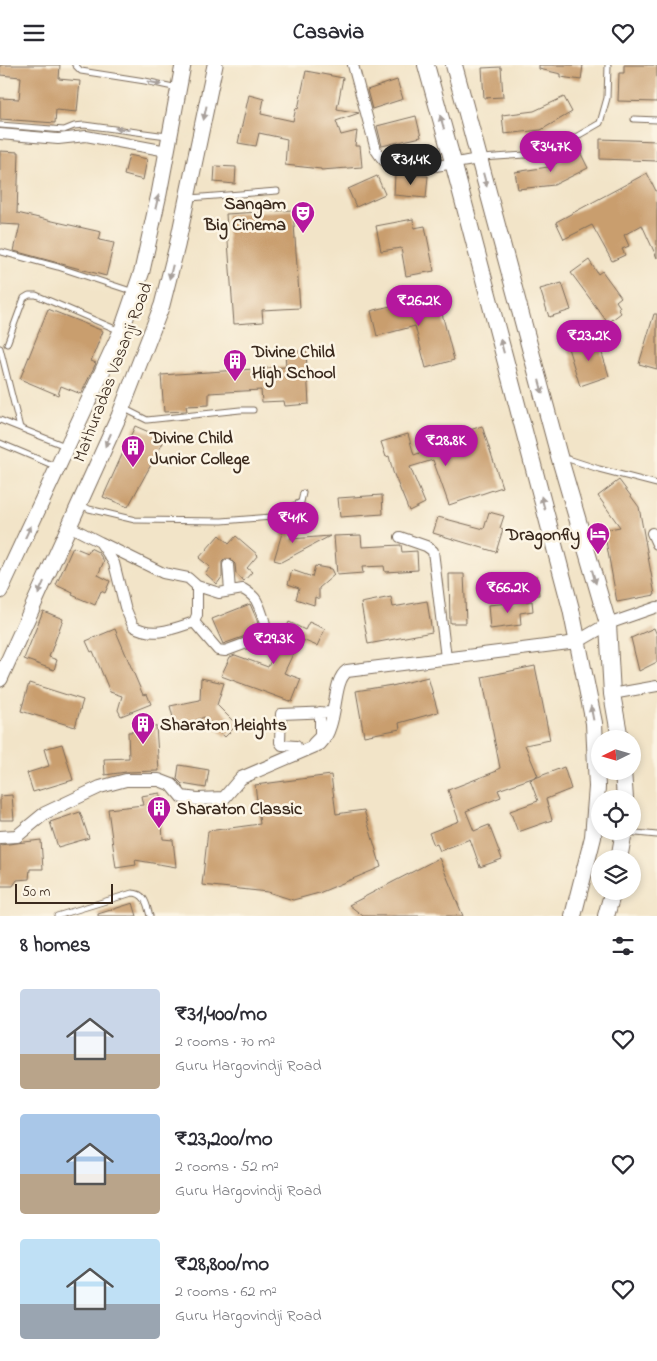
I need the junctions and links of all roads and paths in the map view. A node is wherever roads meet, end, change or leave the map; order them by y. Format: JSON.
{"nodes":[{"id":1,"x":75,"y":65,"type":"edge"},
{"id":2,"x":183,"y":65,"type":"edge"},
{"id":3,"x":215,"y":65,"type":"edge"},
{"id":4,"x":353,"y":65,"type":"edge"},
{"id":5,"x":426,"y":65,"type":"edge"},
{"id":6,"x":454,"y":65,"type":"edge"},
{"id":7,"x":608,"y":65,"type":"edge"},
{"id":8,"x":179,"y":88,"type":"junction"},
{"id":9,"x":634,"y":119,"type":"dead end"},
{"id":10,"x":657,"y":120,"type":"edge"},
{"id":11,"x":0,"y":125,"type":"edge"},
{"id":12,"x":0,"y":134,"type":"edge"},
{"id":13,"x":168,"y":144,"type":"junction"},
{"id":14,"x":480,"y":159,"type":"junction"},
{"id":15,"x":454,"y":162,"type":"junction"},
{"id":16,"x":277,"y":191,"type":"dead end"},
{"id":17,"x":187,"y":199,"type":"junction"},
{"id":18,"x":2,"y":252,"type":"dead end"},
{"id":19,"x":134,"y":293,"type":"junction"},
{"id":20,"x":121,"y":331,"type":"junction"},
{"id":21,"x":7,"y":344,"type":"dead end"},
{"id":22,"x":0,"y":348,"type":"edge"},
{"id":23,"x":122,"y":408,"type":"junction"},
{"id":24,"x":254,"y":410,"type":"dead end"},
{"id":25,"x":0,"y":420,"type":"edge"},
{"id":26,"x":20,"y":428,"type":"junction"},
{"id":27,"x":0,"y":443,"type":"edge"},
{"id":28,"x":68,"y":448,"type":"junction"},
{"id":29,"x":559,"y":456,"type":"junction"},
{"id":30,"x":59,"y":467,"type":"junction"},
{"id":31,"x":657,"y":484,"type":"edge"},
{"id":32,"x":303,"y":493,"type":"dead end"},
{"id":33,"x":80,"y":503,"type":"junction"},
{"id":34,"x":69,"y":526,"type":"junction"},
{"id":35,"x":652,"y":533,"type":"dead end"},
{"id":36,"x":400,"y":537,"type":"dead end"},
{"id":37,"x":100,"y":542,"type":"junction"},
{"id":38,"x":657,"y":544,"type":"edge"},
{"id":39,"x":228,"y":565,"type":"dead end"},
{"id":40,"x":197,"y":586,"type":"junction"},
{"id":41,"x":0,"y":591,"type":"edge"},
{"id":42,"x":230,"y":591,"type":"junction"},
{"id":43,"x":657,"y":607,"type":"edge"},
{"id":44,"x":194,"y":622,"type":"junction"},
{"id":45,"x":608,"y":624,"type":"junction"},
{"id":46,"x":577,"y":642,"type":"junction"},
{"id":47,"x":446,"y":658,"type":"junction"},
{"id":48,"x":0,"y":679,"type":"edge"},
{"id":49,"x":657,"y":685,"type":"edge"},
{"id":50,"x":612,"y":694,"type":"junction"},
{"id":51,"x":320,"y":712,"type":"junction"},
{"id":52,"x":334,"y":712,"type":"junction"},
{"id":53,"x":618,"y":730,"type":"edge"},
{"id":54,"x":296,"y":750,"type":"junction"},
{"id":55,"x":641,"y":834,"type":"edge"},
{"id":56,"x":657,"y":835,"type":"edge"},
{"id":57,"x":0,"y":837,"type":"edge"},
{"id":58,"x":610,"y":900,"type":"edge"},
{"id":59,"x":57,"y":916,"type":"edge"},
{"id":60,"x":150,"y":916,"type":"edge"},
{"id":61,"x":572,"y":916,"type":"edge"},
{"id":62,"x":606,"y":916,"type":"edge"}],
"edges":[{"from":1,"to":8,"type":"lane","one_way":true},
{"from":2,"to":8,"type":"main road","name":"Mathuradas Vasanji Road"},
{"from":3,"to":17,"type":"main road","name":"Mathuradas Vasanji Road","one_way":true},
{"from":4,"to":15,"type":"street"},
{"from":15,"to":5,"type":"main road","one_way":true},
{"from":6,"to":14,"type":"main road"},
{"from":7,"to":14,"type":"lane"},
{"from":8,"to":13,"type":"main road","name":"Mathuradas Vasanji Road"},
{"from":9,"to":10,"type":"lane"},
{"from":13,"to":11,"type":"lane","one_way":true},
{"from":12,"to":13,"type":"street"},
{"from":19,"to":13,"type":"main road","name":"Mathuradas Vasanji Road","one_way":true},
{"from":14,"to":15,"type":"street"},
{"from":14,"to":29,"type":"main road","one_way":true},
{"from":46,"to":15,"type":"main road","one_way":true},
{"from":16,"to":17,"type":"lane"},
{"from":17,"to":23,"type":"main road","name":"Mathuradas Vasanji Road","one_way":true},
{"from":18,"to":19,"type":"lane"},
{"from":19,"to":20,"type":"main road","name":"Mathuradas Vasanji Road"},
{"from":20,"to":21,"type":"lane"},
{"from":20,"to":28,"type":"main road","name":"Mathuradas Vasanji Road"},
{"from":22,"to":26,"type":"lane"},
{"from":23,"to":24,"type":"lane"},
{"from":23,"to":33,"type":"main road","name":"Mathuradas Vasanji Road","one_way":true},
{"from":25,"to":26,"type":"lane"},
{"from":26,"to":28,"type":"lane"},
{"from":27,"to":30,"type":"lane"},
{"from":28,"to":30,"type":"main road","name":"Mathuradas Vasanji Road"},
{"from":29,"to":31,"type":"lane"},
{"from":29,"to":45,"type":"main road","one_way":true},
{"from":41,"to":30,"type":"main road","name":"Mathuradas Vasanji Road","one_way":true},
{"from":32,"to":33,"type":"lane"},
{"from":33,"to":34,"type":"main road","name":"Mathuradas Vasanji Road"},
{"from":34,"to":37,"type":"street"},
{"from":34,"to":48,"type":"main road","name":"Mathuradas Vasanji Road","one_way":true},
{"from":35,"to":38,"type":"street"},
{"from":36,"to":47,"type":"street"},
{"from":37,"to":40,"type":"street"},
{"from":37,"to":44,"type":"street"},
{"from":39,"to":42,"type":"street"},
{"from":40,"to":42,"type":"street"},
{"from":40,"to":44,"type":"street"},
{"from":42,"to":44,"type":"street"},
{"from":43,"to":45,"type":"street"},
{"from":45,"to":46,"type":"street"},
{"from":45,"to":50,"type":"main road"},
{"from":46,"to":47,"type":"street"},
{"from":61,"to":46,"type":"main road","one_way":true},
{"from":47,"to":52,"type":"street"},
{"from":49,"to":50,"type":"street"},
{"from":50,"to":53,"type":"main road"},
{"from":51,"to":52,"type":"street"},
{"from":51,"to":54,"type":"street"},
{"from":51,"to":54,"type":"street"},
{"from":52,"to":54,"type":"street"},
{"from":54,"to":57,"type":"street"},
{"from":55,"to":56,"type":"lane"},
{"from":58,"to":62,"type":"main road"},
{"from":59,"to":60,"type":"lane"}]}
